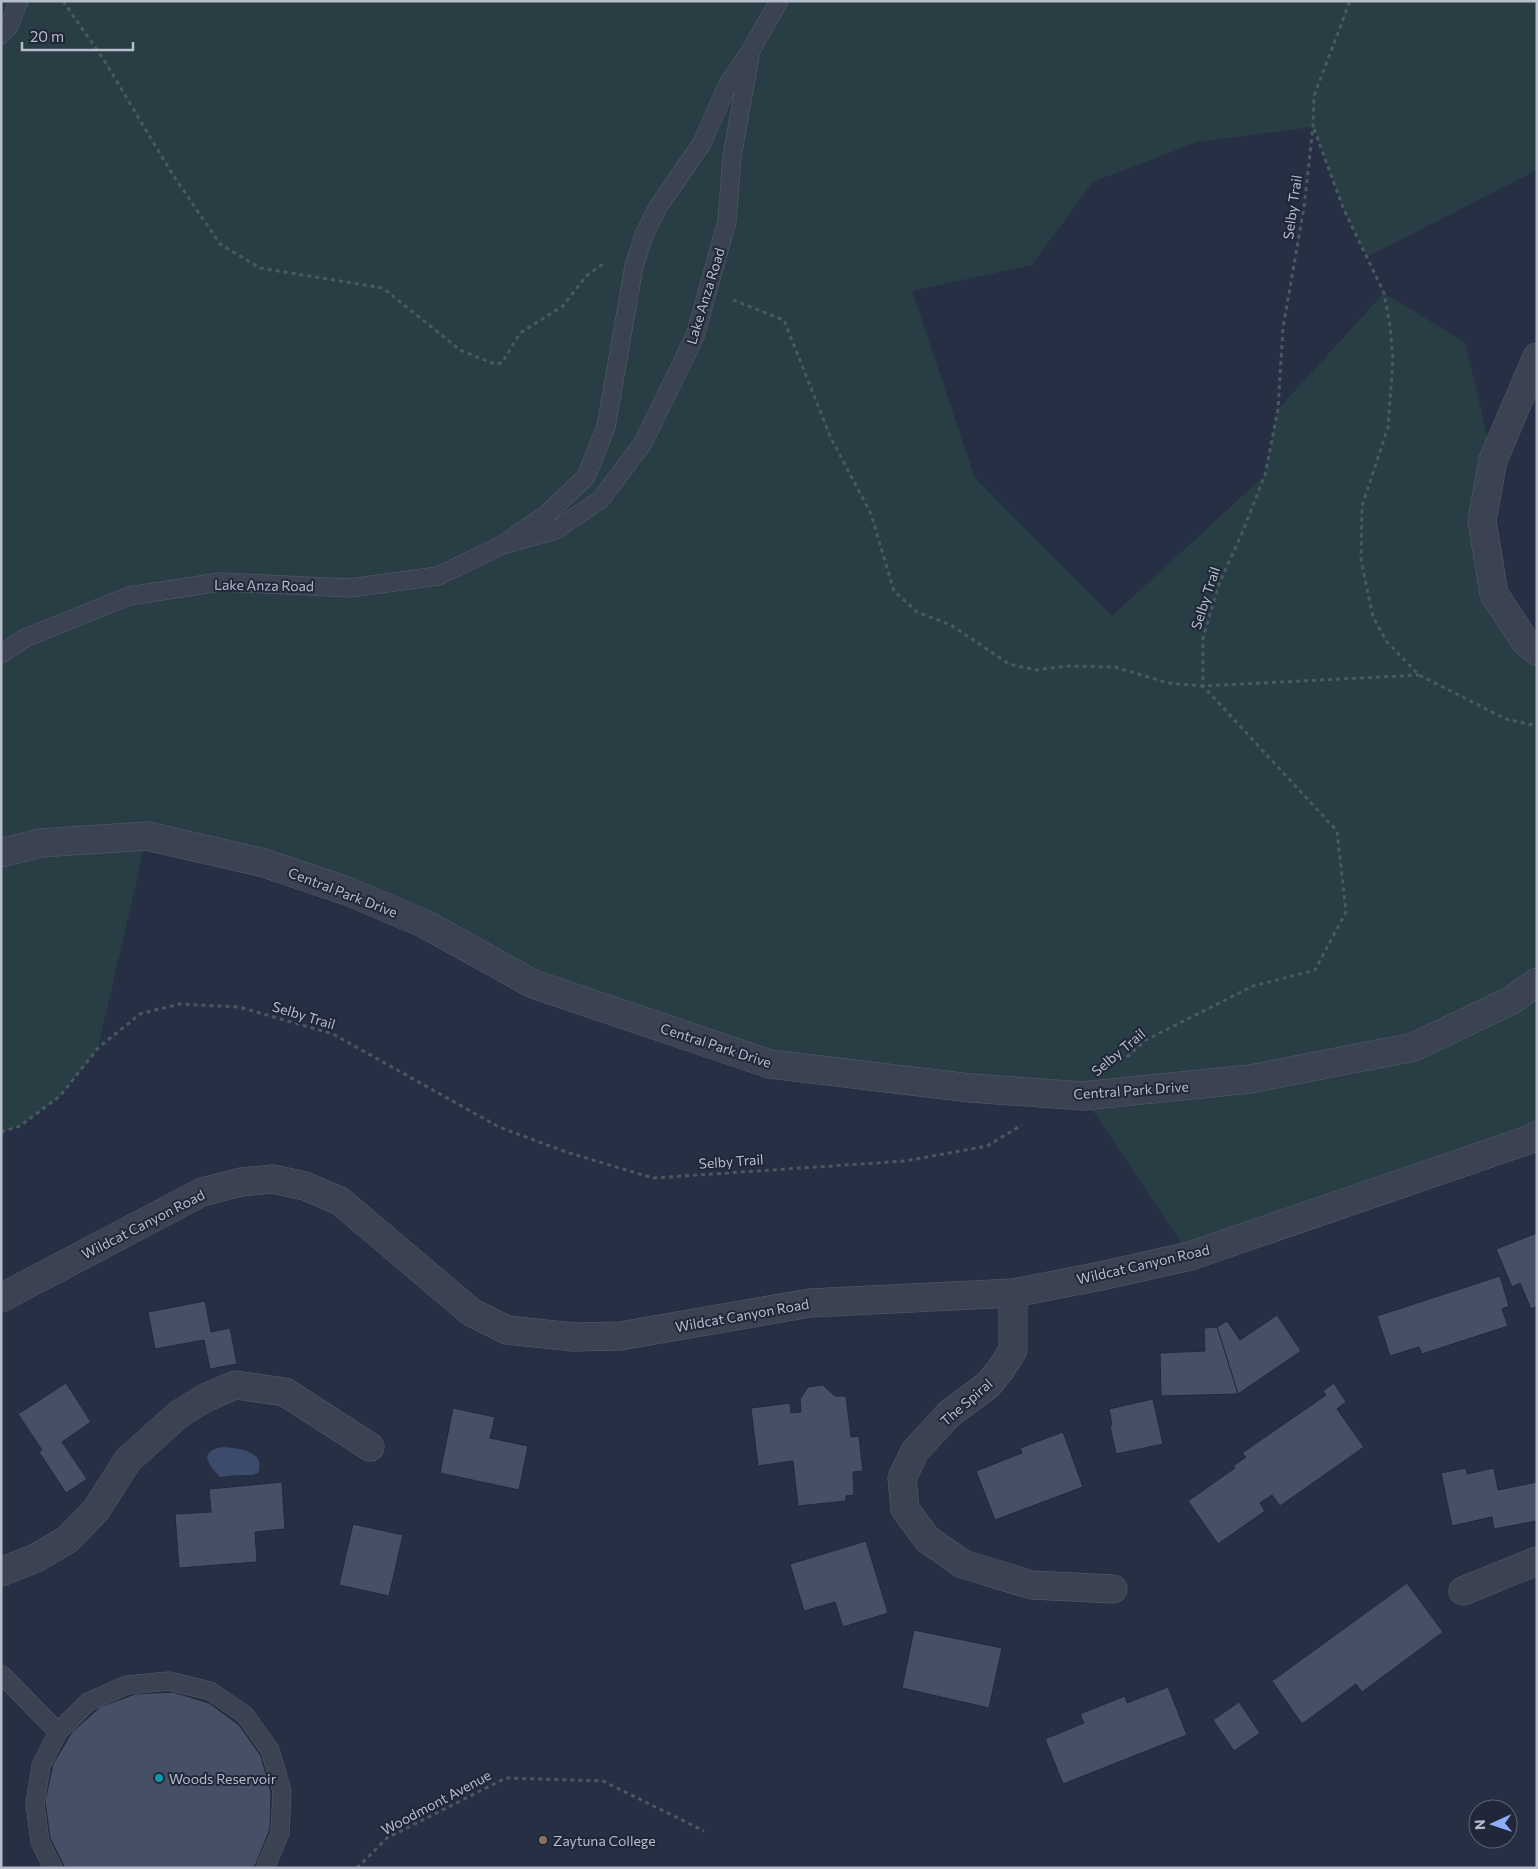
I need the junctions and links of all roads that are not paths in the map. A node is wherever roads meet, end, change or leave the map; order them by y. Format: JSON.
{"nodes":[{"id":1,"x":19,"y":1,"type":"edge"},
{"id":2,"x":778,"y":1,"type":"edge"},
{"id":3,"x":1,"y":35,"type":"edge"},
{"id":4,"x":751,"y":50,"type":"junction"},
{"id":5,"x":1537,"y":357,"type":"edge"},
{"id":6,"x":502,"y":545,"type":"junction"},
{"id":7,"x":1537,"y":652,"type":"edge"},
{"id":8,"x":1,"y":654,"type":"edge"},
{"id":9,"x":1,"y":853,"type":"edge"},
{"id":10,"x":1537,"y":982,"type":"edge"},
{"id":11,"x":1537,"y":1135,"type":"edge"},
{"id":12,"x":1013,"y":1293,"type":"junction"},
{"id":13,"x":1,"y":1298,"type":"edge"},
{"id":14,"x":370,"y":1447,"type":"dead end"},
{"id":15,"x":1537,"y":1561,"type":"edge"},
{"id":16,"x":1,"y":1572,"type":"edge"},
{"id":17,"x":1113,"y":1589,"type":"dead end"},
{"id":18,"x":1463,"y":1590,"type":"dead end"},
{"id":19,"x":1,"y":1674,"type":"edge"},
{"id":20,"x":58,"y":1732,"type":"junction"},
{"id":21,"x":52,"y":1868,"type":"edge"},
{"id":22,"x":265,"y":1868,"type":"edge"}],
"edges":[{"from":1,"to":3,"type":"lane"},
{"from":2,"to":4,"type":"lane","name":"Lake Anza Road"},
{"from":4,"to":6,"type":"lane","name":"Lake Anza Road"},
{"from":4,"to":6,"type":"lane","name":"Lake Anza Road"},
{"from":5,"to":7,"type":"street"},
{"from":6,"to":8,"type":"lane","name":"Lake Anza Road"},
{"from":9,"to":10,"type":"street","name":"Central Park Drive"},
{"from":11,"to":12,"type":"street","name":"Wildcat Canyon Road"},
{"from":12,"to":13,"type":"street","name":"Wildcat Canyon Road"},
{"from":12,"to":17,"type":"street","name":"The Spiral"},
{"from":14,"to":16,"type":"street"},
{"from":15,"to":18,"type":"street"},
{"from":19,"to":20,"type":"lane"},
{"from":20,"to":21,"type":"lane"},
{"from":20,"to":22,"type":"lane"}]}
